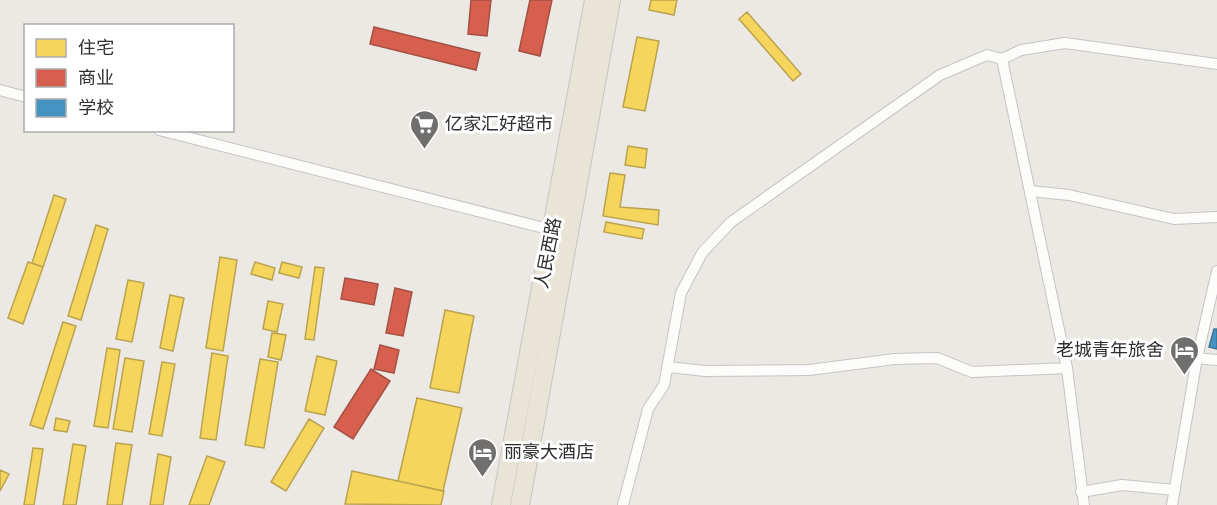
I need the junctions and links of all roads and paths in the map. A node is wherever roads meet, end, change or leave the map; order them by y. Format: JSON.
{"nodes":[{"id":1,"x":594,"y":0,"type":"edge"},
{"id":2,"x":611,"y":0,"type":"edge"},
{"id":3,"x":1002,"y":59,"type":"junction"},
{"id":4,"x":1217,"y":64,"type":"edge"},
{"id":5,"x":0,"y":90,"type":"edge"},
{"id":6,"x":24,"y":96,"type":"edge"},
{"id":7,"x":167,"y":132,"type":"edge"},
{"id":8,"x":1030,"y":191,"type":"junction"},
{"id":9,"x":1217,"y":216,"type":"edge"},
{"id":10,"x":552,"y":230,"type":"junction"},
{"id":11,"x":1217,"y":271,"type":"edge"},
{"id":12,"x":1197,"y":358,"type":"junction"},
{"id":13,"x":1217,"y":360,"type":"edge"},
{"id":14,"x":669,"y":367,"type":"junction"},
{"id":15,"x":1067,"y":368,"type":"junction"},
{"id":16,"x":1175,"y":490,"type":"junction"},
{"id":17,"x":1081,"y":492,"type":"junction"},
{"id":18,"x":501,"y":505,"type":"edge"},
{"id":19,"x":520,"y":505,"type":"edge"},
{"id":20,"x":623,"y":505,"type":"edge"},
{"id":21,"x":1084,"y":505,"type":"edge"},
{"id":22,"x":1172,"y":505,"type":"edge"}],
"edges":[{"from":1,"to":10,"type":"main road","name":"人民西路"},
{"from":2,"to":19,"type":"main road","name":"人民西路"},
{"from":3,"to":4,"type":"street"},
{"from":3,"to":8,"type":"street"},
{"from":3,"to":14,"type":"street"},
{"from":5,"to":6,"type":"street"},
{"from":7,"to":10,"type":"street"},
{"from":8,"to":9,"type":"street"},
{"from":8,"to":15,"type":"street"},
{"from":10,"to":18,"type":"main road","name":"人民西路"},
{"from":11,"to":12,"type":"street"},
{"from":12,"to":13,"type":"street"},
{"from":12,"to":16,"type":"street"},
{"from":14,"to":15,"type":"street"},
{"from":14,"to":20,"type":"street"},
{"from":15,"to":17,"type":"street"},
{"from":16,"to":17,"type":"street"},
{"from":16,"to":22,"type":"street"},
{"from":17,"to":21,"type":"street"}]}
